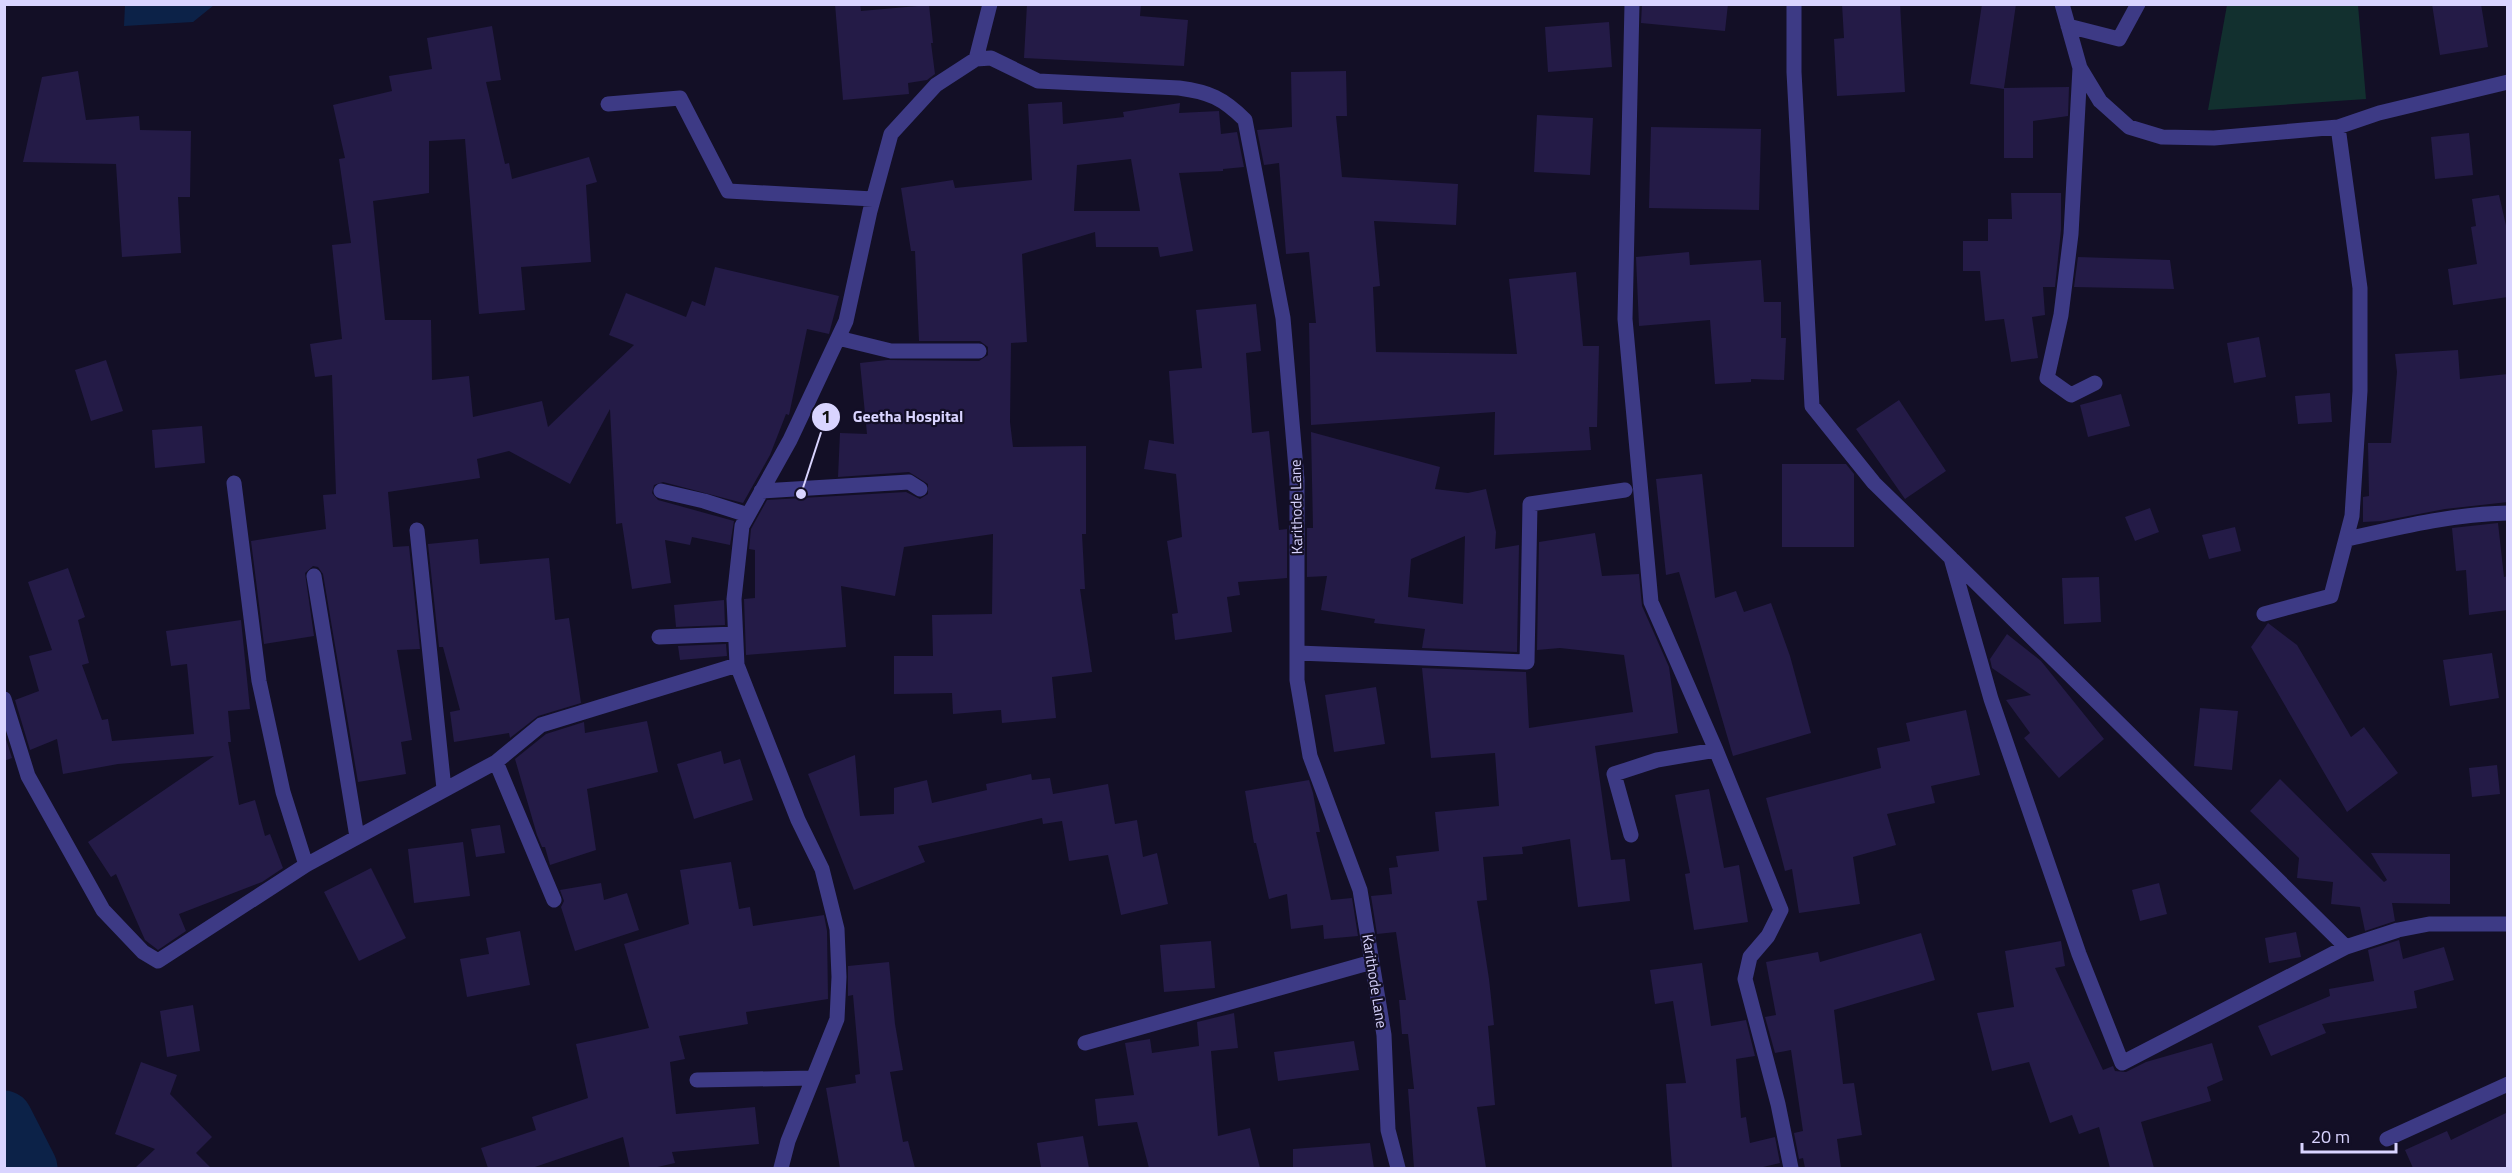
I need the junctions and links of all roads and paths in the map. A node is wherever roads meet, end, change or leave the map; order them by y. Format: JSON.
{"nodes":[{"id":1,"x":990,"y":4,"type":"edge"},
{"id":2,"x":1632,"y":4,"type":"edge"},
{"id":3,"x":1794,"y":4,"type":"edge"},
{"id":4,"x":2062,"y":4,"type":"edge"},
{"id":5,"x":2138,"y":4,"type":"edge"},
{"id":6,"x":2068,"y":26,"type":"junction"},
{"id":7,"x":976,"y":59,"type":"junction"},
{"id":8,"x":2080,"y":68,"type":"junction"},
{"id":9,"x":2508,"y":82,"type":"edge"},
{"id":10,"x":608,"y":104,"type":"dead end"},
{"id":11,"x":2338,"y":128,"type":"junction"},
{"id":12,"x":873,"y":198,"type":"junction"},
{"id":13,"x":837,"y":338,"type":"junction"},
{"id":14,"x":979,"y":351,"type":"dead end"},
{"id":15,"x":2095,"y":383,"type":"dead end"},
{"id":16,"x":234,"y":483,"type":"dead end"},
{"id":17,"x":920,"y":489,"type":"dead end"},
{"id":18,"x":1624,"y":490,"type":"dead end"},
{"id":19,"x":661,"y":491,"type":"dead end"},
{"id":20,"x":761,"y":491,"type":"junction"},
{"id":21,"x":2508,"y":513,"type":"edge"},
{"id":22,"x":748,"y":515,"type":"junction"},
{"id":23,"x":417,"y":530,"type":"dead end"},
{"id":24,"x":2347,"y":539,"type":"junction"},
{"id":25,"x":1951,"y":558,"type":"junction"},
{"id":26,"x":314,"y":576,"type":"dead end"},
{"id":27,"x":2264,"y":614,"type":"dead end"},
{"id":28,"x":735,"y":634,"type":"junction"},
{"id":29,"x":659,"y":637,"type":"dead end"},
{"id":30,"x":1298,"y":653,"type":"junction"},
{"id":31,"x":737,"y":665,"type":"junction"},
{"id":32,"x":4,"y":699,"type":"edge"},
{"id":33,"x":1716,"y":750,"type":"junction"},
{"id":34,"x":496,"y":762,"type":"junction"},
{"id":35,"x":444,"y":789,"type":"junction"},
{"id":36,"x":1631,"y":835,"type":"dead end"},
{"id":37,"x":357,"y":837,"type":"junction"},
{"id":38,"x":306,"y":865,"type":"junction"},
{"id":39,"x":554,"y":900,"type":"dead end"},
{"id":40,"x":2508,"y":924,"type":"edge"},
{"id":41,"x":2346,"y":947,"type":"junction"},
{"id":42,"x":1372,"y":962,"type":"junction"},
{"id":43,"x":1085,"y":1043,"type":"dead end"},
{"id":44,"x":813,"y":1078,"type":"junction"},
{"id":45,"x":697,"y":1080,"type":"dead end"},
{"id":46,"x":2508,"y":1084,"type":"edge"},
{"id":47,"x":2387,"y":1139,"type":"dead end"},
{"id":48,"x":781,"y":1168,"type":"edge"},
{"id":49,"x":1398,"y":1168,"type":"edge"},
{"id":50,"x":1791,"y":1168,"type":"edge"}],
"edges":[{"from":1,"to":7,"type":"street"},
{"from":2,"to":33,"type":"street"},
{"from":3,"to":25,"type":"street"},
{"from":4,"to":6,"type":"street"},
{"from":5,"to":6,"type":"street"},
{"from":6,"to":8,"type":"street"},
{"from":7,"to":12,"type":"street"},
{"from":7,"to":30,"type":"street","name":"Karithode Lane"},
{"from":8,"to":11,"type":"street"},
{"from":8,"to":15,"type":"street"},
{"from":9,"to":11,"type":"street"},
{"from":10,"to":12,"type":"street"},
{"from":11,"to":24,"type":"street"},
{"from":12,"to":13,"type":"street"},
{"from":13,"to":14,"type":"street"},
{"from":13,"to":20,"type":"street"},
{"from":16,"to":38,"type":"street"},
{"from":17,"to":20,"type":"street"},
{"from":18,"to":30,"type":"street"},
{"from":19,"to":22,"type":"street"},
{"from":20,"to":22,"type":"street"},
{"from":21,"to":24,"type":"street"},
{"from":22,"to":28,"type":"street"},
{"from":23,"to":35,"type":"street"},
{"from":24,"to":27,"type":"street"},
{"from":25,"to":41,"type":"street"},
{"from":25,"to":41,"type":"street"},
{"from":26,"to":37,"type":"street"},
{"from":28,"to":29,"type":"street"},
{"from":28,"to":31,"type":"street"},
{"from":30,"to":42,"type":"street","name":"Karithode Lane"},
{"from":31,"to":34,"type":"street"},
{"from":31,"to":44,"type":"street"},
{"from":32,"to":38,"type":"street"},
{"from":33,"to":36,"type":"street"},
{"from":33,"to":50,"type":"street"},
{"from":34,"to":35,"type":"street"},
{"from":34,"to":39,"type":"street"},
{"from":35,"to":37,"type":"street"},
{"from":37,"to":38,"type":"street"},
{"from":40,"to":41,"type":"street"},
{"from":42,"to":43,"type":"street"},
{"from":42,"to":49,"type":"street","name":"Karithode Lane"},
{"from":44,"to":45,"type":"street"},
{"from":44,"to":48,"type":"street"},
{"from":46,"to":47,"type":"street"}]}
